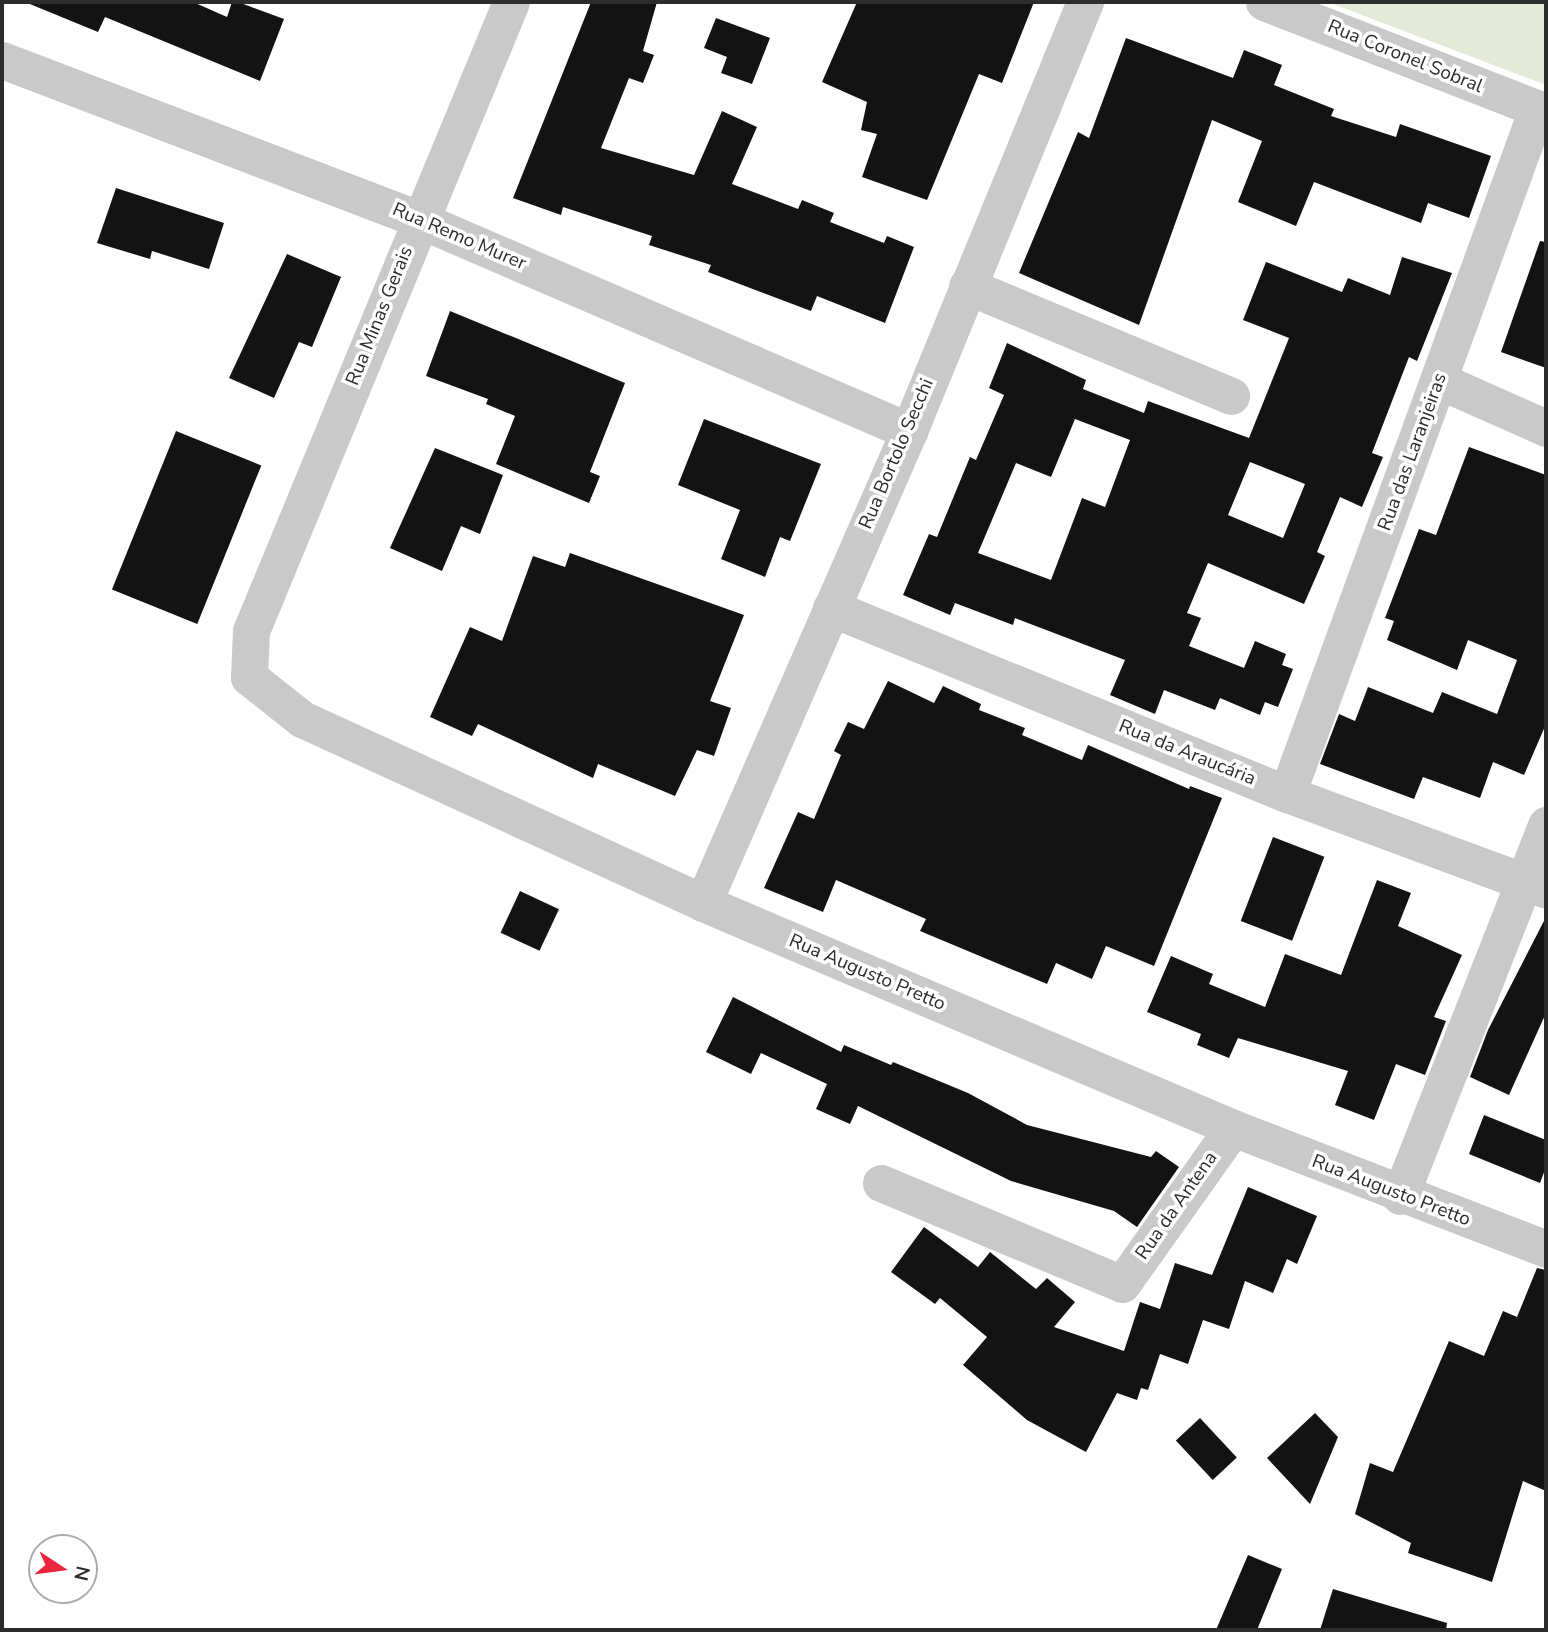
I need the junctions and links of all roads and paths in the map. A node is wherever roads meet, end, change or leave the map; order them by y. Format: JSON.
{"nodes":[{"id":1,"x":511,"y":2,"type":"edge"},
{"id":2,"x":1085,"y":2,"type":"edge"},
{"id":3,"x":1264,"y":2,"type":"edge"},
{"id":4,"x":2,"y":60,"type":"edge"},
{"id":5,"x":1541,"y":111,"type":"edge"},
{"id":6,"x":420,"y":220,"type":"junction"},
{"id":7,"x":967,"y":286,"type":"junction"},
{"id":8,"x":1440,"y":381,"type":"junction"},
{"id":9,"x":1231,"y":396,"type":"dead end"},
{"id":10,"x":1546,"y":428,"type":"edge"},
{"id":11,"x":909,"y":432,"type":"junction"},
{"id":12,"x":831,"y":608,"type":"junction"},
{"id":13,"x":251,"y":631,"type":"joint"},
{"id":14,"x":1287,"y":794,"type":"junction"},
{"id":15,"x":1546,"y":825,"type":"edge"},
{"id":16,"x":1535,"y":885,"type":"edge"},
{"id":17,"x":703,"y":904,"type":"junction"},
{"id":18,"x":1233,"y":1128,"type":"junction"},
{"id":19,"x":881,"y":1182,"type":"dead end"},
{"id":20,"x":1400,"y":1196,"type":"junction"},
{"id":21,"x":1546,"y":1249,"type":"edge"}],
"edges":[{"from":1,"to":6,"type":"street","name":"Rua Minas Gerais"},
{"from":2,"to":7,"type":"street","name":"Rua Bortolo Secchi"},
{"from":3,"to":5,"type":"street","name":"Rua Coronel Sobral"},
{"from":4,"to":6,"type":"street","name":"Rua Remo Murer"},
{"from":5,"to":8,"type":"street","name":"Rua das Laranjeiras"},
{"from":6,"to":11,"type":"street","name":"Rua Remo Murer"},
{"from":6,"to":13,"type":"street","name":"Rua Minas Gerais"},
{"from":7,"to":9,"type":"street"},
{"from":7,"to":11,"type":"street","name":"Rua Bortolo Secchi"},
{"from":8,"to":10,"type":"street"},
{"from":8,"to":14,"type":"street","name":"Rua das Laranjeiras"},
{"from":11,"to":12,"type":"street","name":"Rua Bortolo Secchi"},
{"from":12,"to":14,"type":"street","name":"Rua da Araucária"},
{"from":12,"to":17,"type":"street","name":"Rua Bortolo Secchi"},
{"from":13,"to":17,"type":"street","name":"Rua Augusto Pretto"},
{"from":14,"to":16,"type":"street","name":"Rua da Araucária"},
{"from":15,"to":16,"type":"street"},
{"from":16,"to":20,"type":"street"},
{"from":17,"to":18,"type":"street","name":"Rua Augusto Pretto"},
{"from":18,"to":19,"type":"street","name":"Rua da Antena"},
{"from":18,"to":20,"type":"street","name":"Rua Augusto Pretto"},
{"from":20,"to":21,"type":"street","name":"Rua Augusto Pretto"}]}
